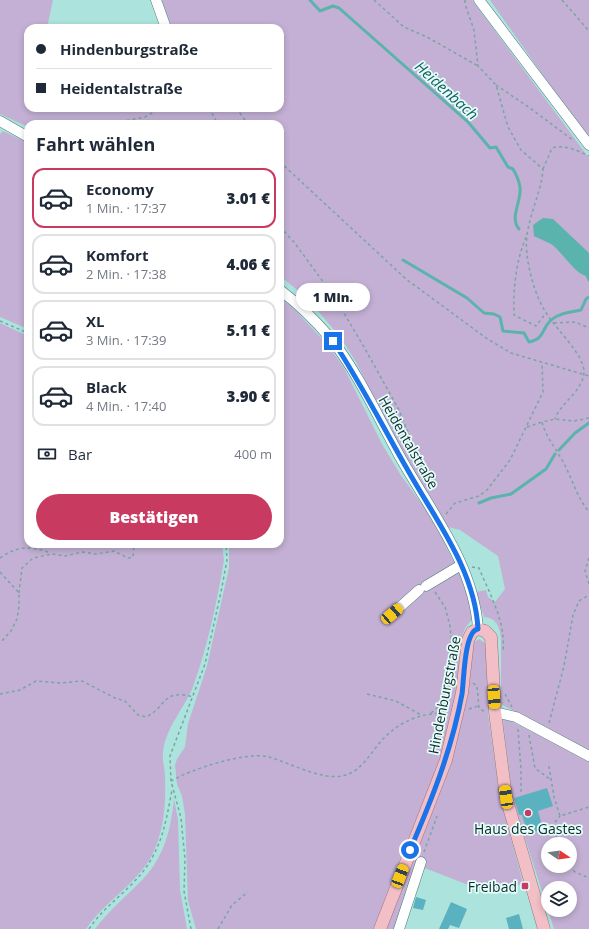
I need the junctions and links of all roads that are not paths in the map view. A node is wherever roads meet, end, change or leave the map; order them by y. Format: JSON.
{"nodes":[{"id":1,"x":156,"y":0,"type":"edge"},
{"id":2,"x":479,"y":0,"type":"edge"},
{"id":3,"x":165,"y":24,"type":"edge"},
{"id":4,"x":0,"y":121,"type":"edge"},
{"id":5,"x":24,"y":135,"type":"edge"},
{"id":6,"x":589,"y":145,"type":"edge"},
{"id":7,"x":284,"y":293,"type":"edge"},
{"id":8,"x":460,"y":566,"type":"junction"},
{"id":9,"x":392,"y":614,"type":"dead end"},
{"id":10,"x":478,"y":629,"type":"junction"},
{"id":11,"x":495,"y":712,"type":"junction"},
{"id":12,"x":589,"y":756,"type":"edge"},
{"id":13,"x":421,"y":862,"type":"dead end"},
{"id":14,"x":380,"y":929,"type":"edge"},
{"id":15,"x":399,"y":929,"type":"edge"},
{"id":16,"x":544,"y":929,"type":"edge"}],
"edges":[{"from":1,"to":3,"type":"street"},
{"from":2,"to":6,"type":"street"},
{"from":4,"to":5,"type":"street"},
{"from":7,"to":8,"type":"street","name":"Heidentalstraße"},
{"from":8,"to":9,"type":"street"},
{"from":8,"to":10,"type":"street","name":"Heidentalstraße"},
{"from":10,"to":11,"type":"main road","name":"Hindenburgstraße"},
{"from":10,"to":14,"type":"main road","name":"Hindenburgstraße"},
{"from":11,"to":12,"type":"street"},
{"from":11,"to":16,"type":"main road","name":"Hindenburgstraße"},
{"from":13,"to":15,"type":"street"}]}
